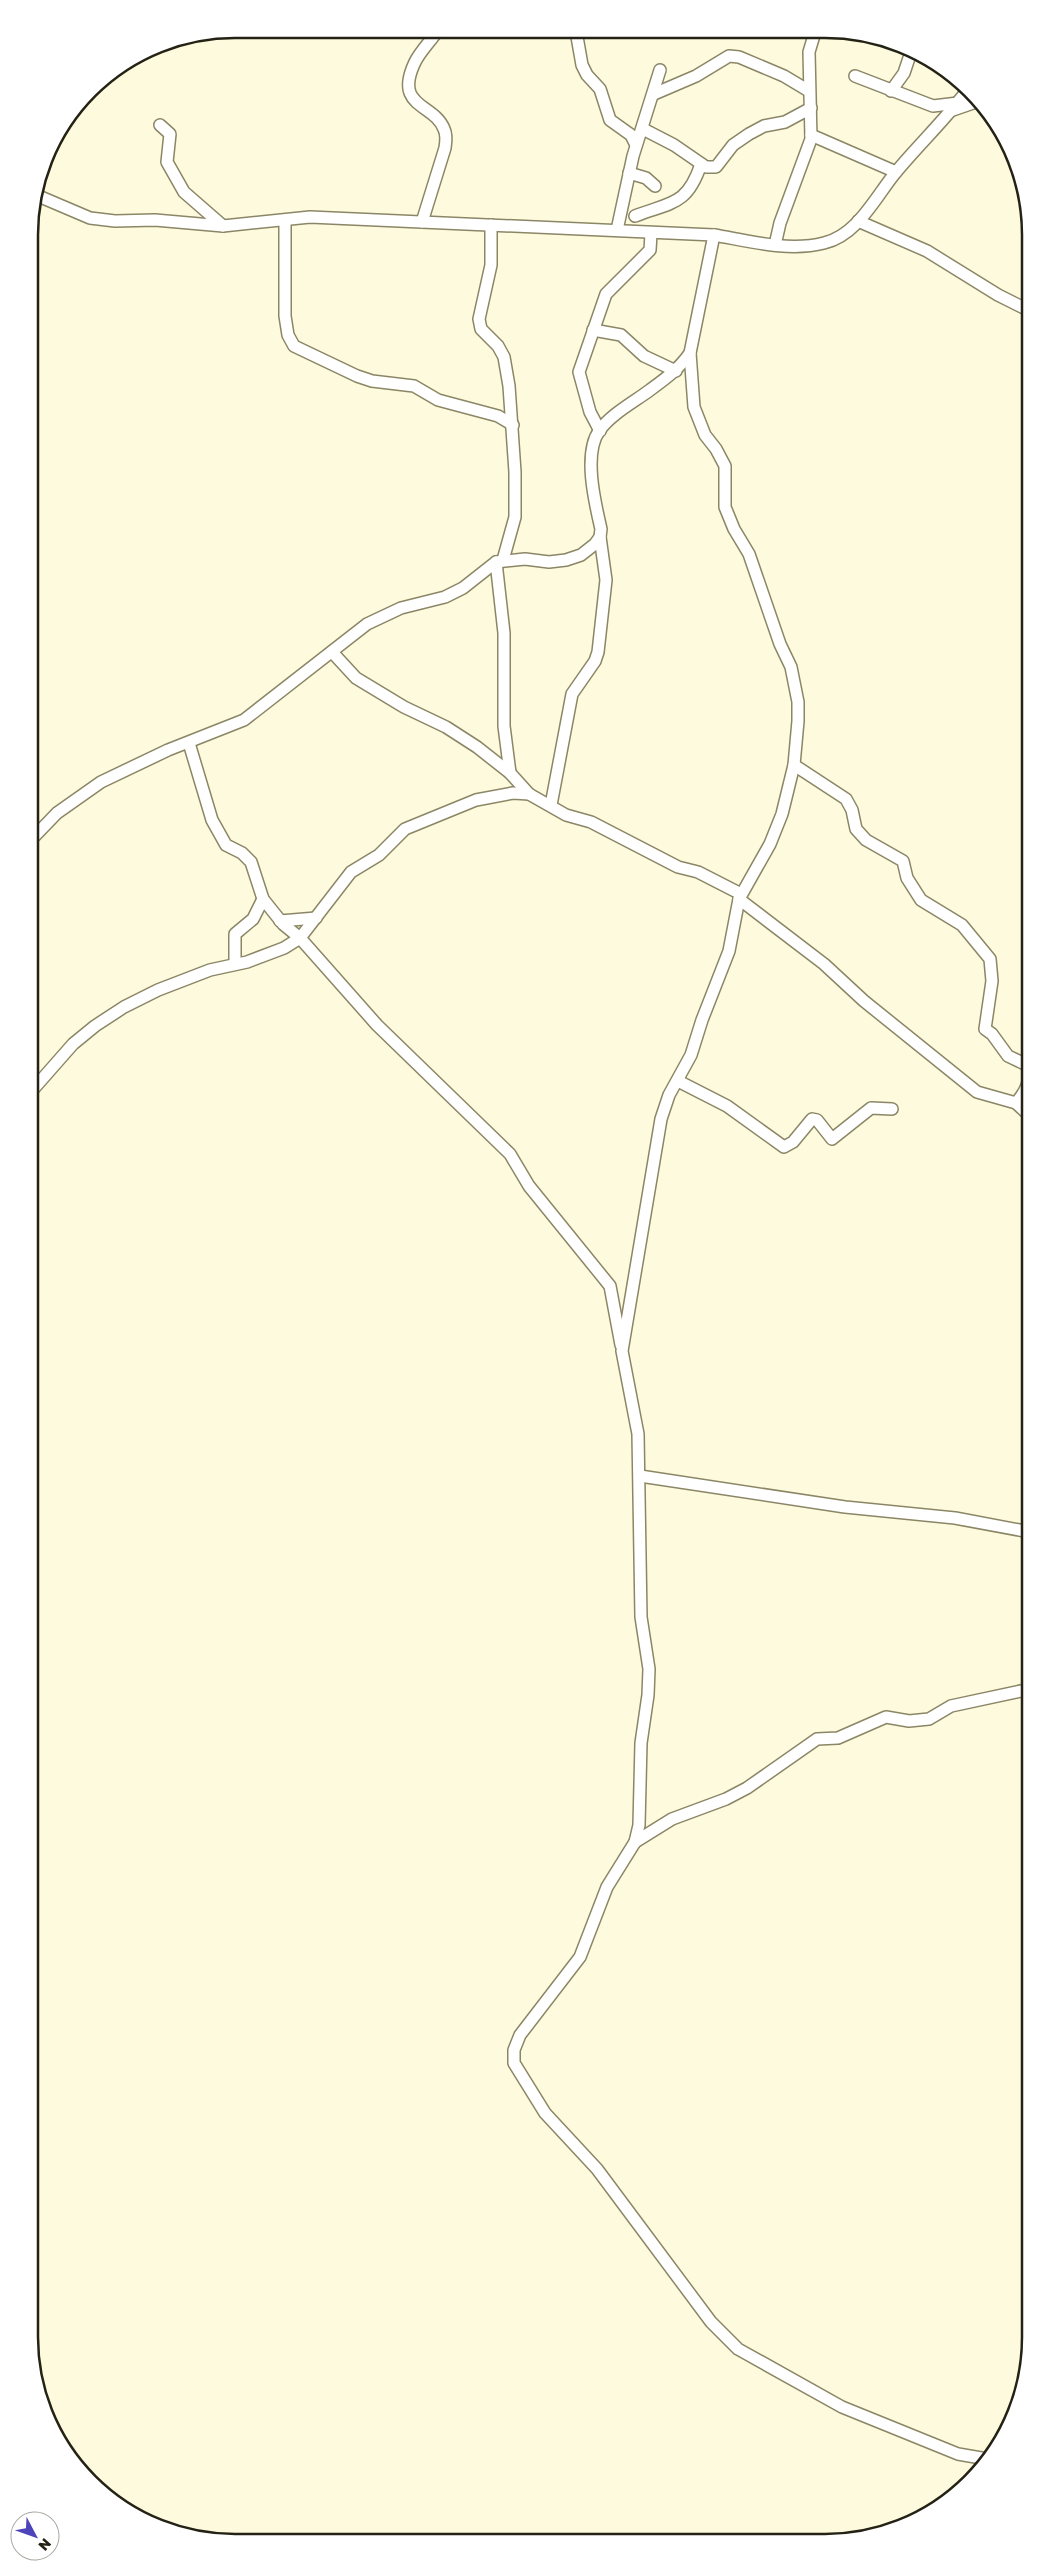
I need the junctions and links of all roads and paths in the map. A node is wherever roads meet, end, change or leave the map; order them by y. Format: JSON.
{"nodes":[{"id":1,"x":432,"y":38,"type":"edge"},
{"id":2,"x":577,"y":38,"type":"edge"},
{"id":3,"x":813,"y":38,"type":"edge"},
{"id":4,"x":909,"y":57,"type":"edge"},
{"id":5,"x":660,"y":70,"type":"dead end"},
{"id":6,"x":855,"y":76,"type":"dead end"},
{"id":7,"x":809,"y":91,"type":"junction"},
{"id":8,"x":891,"y":91,"type":"junction"},
{"id":9,"x":654,"y":94,"type":"junction"},
{"id":10,"x":964,"y":95,"type":"edge"},
{"id":11,"x":971,"y":103,"type":"edge"},
{"id":12,"x":956,"y":106,"type":"junction"},
{"id":13,"x":811,"y":108,"type":"junction"},
{"id":14,"x":160,"y":125,"type":"dead end"},
{"id":15,"x":643,"y":129,"type":"junction"},
{"id":16,"x":812,"y":135,"type":"junction"},
{"id":17,"x":636,"y":145,"type":"junction"},
{"id":18,"x":701,"y":164,"type":"junction"},
{"id":19,"x":896,"y":172,"type":"junction"},
{"id":20,"x":629,"y":173,"type":"junction"},
{"id":21,"x":655,"y":186,"type":"dead end"},
{"id":22,"x":41,"y":197,"type":"edge"},
{"id":23,"x":623,"y":204,"type":"junction"},
{"id":24,"x":635,"y":216,"type":"junction"},
{"id":25,"x":285,"y":220,"type":"junction"},
{"id":26,"x":858,"y":221,"type":"junction"},
{"id":27,"x":422,"y":222,"type":"junction"},
{"id":28,"x":491,"y":225,"type":"junction"},
{"id":29,"x":223,"y":226,"type":"junction"},
{"id":30,"x":617,"y":230,"type":"junction"},
{"id":31,"x":649,"y":234,"type":"junction"},
{"id":32,"x":714,"y":235,"type":"junction"},
{"id":33,"x":774,"y":245,"type":"junction"},
{"id":34,"x":1022,"y":307,"type":"edge"},
{"id":35,"x":593,"y":330,"type":"junction"},
{"id":36,"x":690,"y":353,"type":"junction"},
{"id":37,"x":676,"y":371,"type":"junction"},
{"id":38,"x":513,"y":425,"type":"junction"},
{"id":39,"x":600,"y":431,"type":"junction"},
{"id":40,"x":600,"y":537,"type":"junction"},
{"id":41,"x":500,"y":561,"type":"junction"},
{"id":42,"x":332,"y":652,"type":"junction"},
{"id":43,"x":189,"y":743,"type":"junction"},
{"id":44,"x":794,"y":766,"type":"junction"},
{"id":45,"x":510,"y":773,"type":"junction"},
{"id":46,"x":529,"y":794,"type":"junction"},
{"id":47,"x":552,"y":805,"type":"junction"},
{"id":48,"x":38,"y":832,"type":"edge"},
{"id":49,"x":740,"y":896,"type":"junction"},
{"id":50,"x":264,"y":900,"type":"junction"},
{"id":51,"x":316,"y":918,"type":"junction"},
{"id":52,"x":280,"y":921,"type":"junction"},
{"id":53,"x":300,"y":938,"type":"junction"},
{"id":54,"x":235,"y":964,"type":"junction"},
{"id":55,"x":1022,"y":1063,"type":"edge"},
{"id":56,"x":678,"y":1081,"type":"junction"},
{"id":57,"x":38,"y":1084,"type":"edge"},
{"id":58,"x":1022,"y":1093,"type":"edge"},
{"id":59,"x":1016,"y":1102,"type":"junction"},
{"id":60,"x":1022,"y":1108,"type":"edge"},
{"id":61,"x":892,"y":1109,"type":"dead end"},
{"id":62,"x":622,"y":1351,"type":"junction"},
{"id":63,"x":640,"y":1476,"type":"junction"},
{"id":64,"x":1022,"y":1530,"type":"edge"},
{"id":65,"x":1022,"y":1692,"type":"edge"},
{"id":66,"x":635,"y":1842,"type":"junction"},
{"id":67,"x":980,"y":2458,"type":"edge"}],
"edges":[{"from":1,"to":27,"type":"street"},
{"from":2,"to":17,"type":"street"},
{"from":3,"to":7,"type":"street"},
{"from":4,"to":8,"type":"street"},
{"from":5,"to":9,"type":"street"},
{"from":6,"to":8,"type":"street"},
{"from":7,"to":9,"type":"street"},
{"from":7,"to":13,"type":"street"},
{"from":8,"to":12,"type":"street"},
{"from":9,"to":15,"type":"street"},
{"from":10,"to":12,"type":"street"},
{"from":11,"to":12,"type":"street"},
{"from":12,"to":19,"type":"street"},
{"from":13,"to":16,"type":"street"},
{"from":13,"to":18,"type":"street"},
{"from":14,"to":29,"type":"street"},
{"from":15,"to":17,"type":"street"},
{"from":15,"to":18,"type":"street"},
{"from":16,"to":19,"type":"street"},
{"from":16,"to":33,"type":"street"},
{"from":17,"to":20,"type":"street"},
{"from":18,"to":24,"type":"street"},
{"from":19,"to":26,"type":"street"},
{"from":20,"to":21,"type":"street"},
{"from":20,"to":23,"type":"street"},
{"from":22,"to":29,"type":"street"},
{"from":23,"to":24,"type":"street"},
{"from":23,"to":30,"type":"street"},
{"from":24,"to":31,"type":"street"},
{"from":25,"to":27,"type":"street"},
{"from":25,"to":29,"type":"street"},
{"from":25,"to":38,"type":"street"},
{"from":26,"to":33,"type":"street"},
{"from":26,"to":34,"type":"street"},
{"from":27,"to":28,"type":"street"},
{"from":28,"to":30,"type":"street"},
{"from":28,"to":38,"type":"street"},
{"from":30,"to":31,"type":"street"},
{"from":31,"to":32,"type":"street"},
{"from":31,"to":35,"type":"street"},
{"from":32,"to":33,"type":"street"},
{"from":32,"to":36,"type":"street"},
{"from":35,"to":37,"type":"street"},
{"from":35,"to":39,"type":"street"},
{"from":36,"to":37,"type":"street"},
{"from":36,"to":44,"type":"street"},
{"from":37,"to":39,"type":"street"},
{"from":38,"to":41,"type":"street"},
{"from":39,"to":40,"type":"street"},
{"from":40,"to":41,"type":"street"},
{"from":40,"to":47,"type":"street"},
{"from":41,"to":42,"type":"street"},
{"from":41,"to":45,"type":"street"},
{"from":42,"to":43,"type":"street"},
{"from":42,"to":45,"type":"street"},
{"from":43,"to":48,"type":"street"},
{"from":43,"to":50,"type":"street"},
{"from":44,"to":49,"type":"street"},
{"from":44,"to":55,"type":"street"},
{"from":45,"to":46,"type":"street"},
{"from":46,"to":47,"type":"street"},
{"from":46,"to":51,"type":"street"},
{"from":47,"to":49,"type":"street"},
{"from":49,"to":56,"type":"street"},
{"from":49,"to":59,"type":"street"},
{"from":50,"to":52,"type":"street"},
{"from":50,"to":54,"type":"street"},
{"from":51,"to":52,"type":"street"},
{"from":51,"to":53,"type":"street"},
{"from":52,"to":53,"type":"street"},
{"from":53,"to":54,"type":"street"},
{"from":53,"to":62,"type":"street"},
{"from":54,"to":57,"type":"street"},
{"from":56,"to":61,"type":"street"},
{"from":56,"to":62,"type":"street"},
{"from":58,"to":59,"type":"street"},
{"from":59,"to":60,"type":"street"},
{"from":62,"to":63,"type":"street"},
{"from":63,"to":64,"type":"street"},
{"from":63,"to":66,"type":"street"},
{"from":65,"to":66,"type":"street"},
{"from":66,"to":67,"type":"street"}]}
